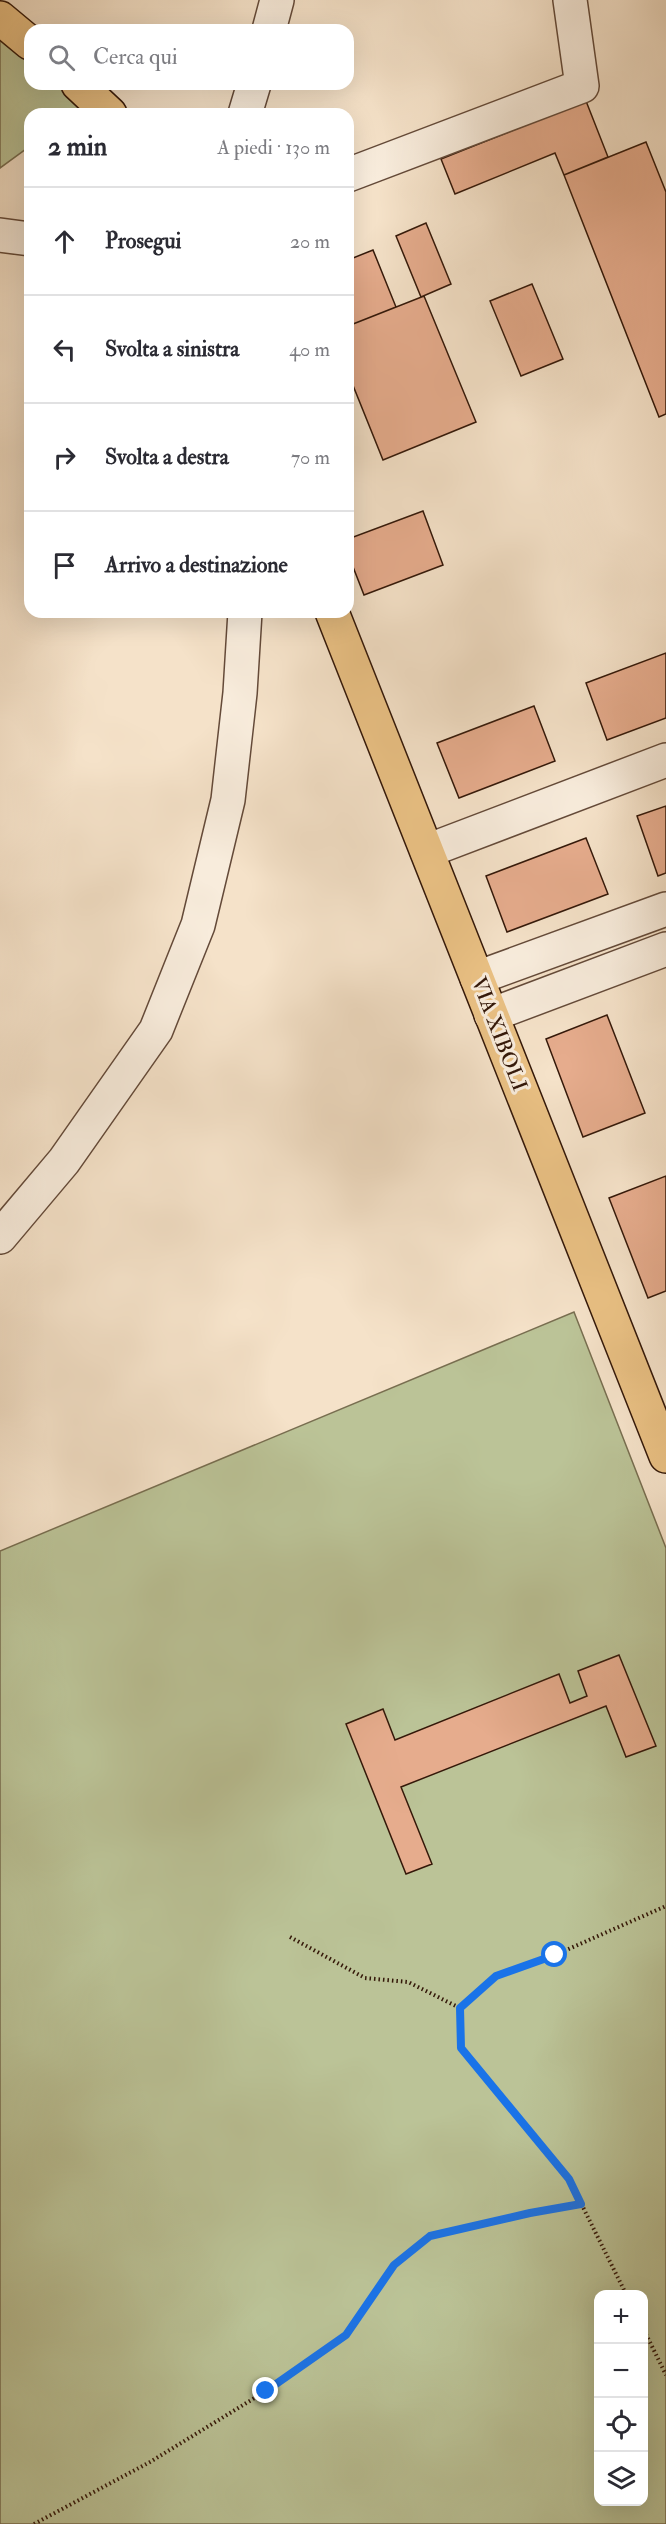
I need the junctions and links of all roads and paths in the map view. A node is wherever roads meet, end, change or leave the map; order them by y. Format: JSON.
{"nodes":[{"id":1,"x":277,"y":0,"type":"edge"},
{"id":2,"x":570,"y":0,"type":"edge"},
{"id":3,"x":0,"y":18,"type":"edge"},
{"id":4,"x":271,"y":24,"type":"edge"},
{"id":5,"x":24,"y":38,"type":"edge"},
{"id":6,"x":84,"y":90,"type":"edge"},
{"id":7,"x":252,"y":90,"type":"edge"},
{"id":8,"x":104,"y":108,"type":"edge"},
{"id":9,"x":248,"y":108,"type":"edge"},
{"id":10,"x":354,"y":173,"type":"edge"},
{"id":11,"x":0,"y":235,"type":"edge"},
{"id":12,"x":24,"y":238,"type":"edge"},
{"id":13,"x":245,"y":618,"type":"edge"},
{"id":14,"x":334,"y":618,"type":"edge"},
{"id":15,"x":666,"y":759,"type":"edge"},
{"id":16,"x":427,"y":851,"type":"junction"},
{"id":17,"x":666,"y":909,"type":"edge"},
{"id":18,"x":666,"y":949,"type":"edge"},
{"id":19,"x":477,"y":978,"type":"junction"},
{"id":20,"x":491,"y":1015,"type":"junction"},
{"id":21,"x":0,"y":1237,"type":"edge"},
{"id":22,"x":666,"y":1456,"type":"edge"},
{"id":23,"x":666,"y":1906,"type":"edge"},
{"id":24,"x":290,"y":1937,"type":"dead end"},
{"id":25,"x":460,"y":2008,"type":"junction"},
{"id":26,"x":581,"y":2204,"type":"junction"},
{"id":27,"x":624,"y":2290,"type":"edge"},
{"id":28,"x":648,"y":2338,"type":"edge"},
{"id":29,"x":666,"y":2375,"type":"edge"},
{"id":30,"x":34,"y":2524,"type":"edge"}],
"edges":[{"from":1,"to":4,"type":"street"},
{"from":2,"to":10,"type":"street"},
{"from":3,"to":5,"type":"main road"},
{"from":6,"to":8,"type":"main road"},
{"from":7,"to":9,"type":"street"},
{"from":11,"to":12,"type":"street"},
{"from":13,"to":21,"type":"street"},
{"from":14,"to":16,"type":"main road","name":"VIA XIBOLI"},
{"from":15,"to":16,"type":"street"},
{"from":16,"to":19,"type":"main road","name":"VIA XIBOLI"},
{"from":17,"to":19,"type":"street"},
{"from":18,"to":20,"type":"street"},
{"from":19,"to":20,"type":"main road","name":"VIA XIBOLI"},
{"from":20,"to":22,"type":"main road","name":"VIA XIBOLI"},
{"from":23,"to":25,"type":"path"},
{"from":24,"to":25,"type":"path"},
{"from":25,"to":26,"type":"path"},
{"from":26,"to":27,"type":"path"},
{"from":26,"to":30,"type":"path"},
{"from":28,"to":29,"type":"path"}]}
